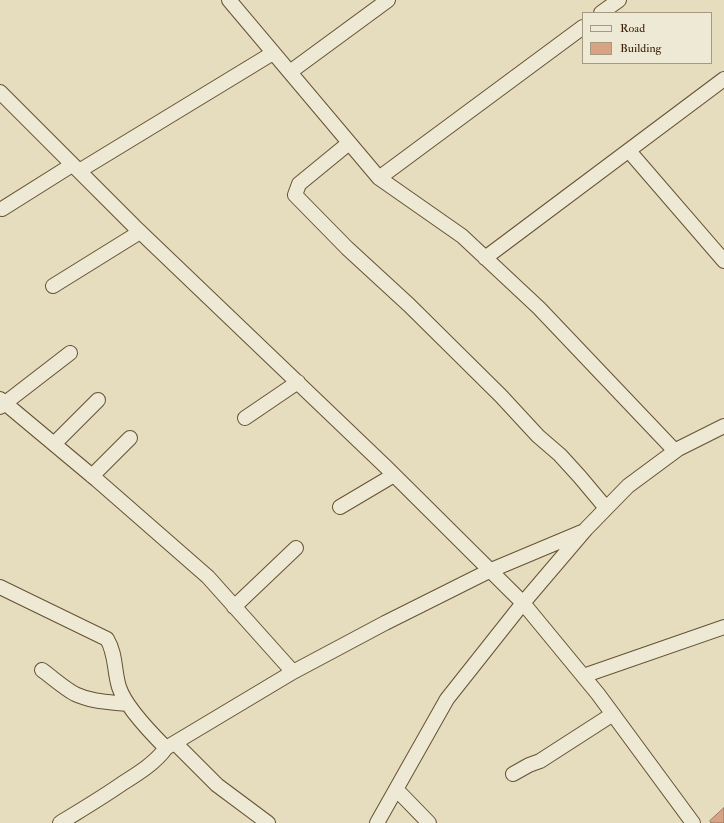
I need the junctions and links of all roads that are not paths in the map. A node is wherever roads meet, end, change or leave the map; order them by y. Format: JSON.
{"nodes":[{"id":1,"x":229,"y":0,"type":"edge"},
{"id":2,"x":388,"y":0,"type":"edge"},
{"id":3,"x":619,"y":0,"type":"edge"},
{"id":4,"x":602,"y":12,"type":"edge"},
{"id":5,"x":582,"y":28,"type":"edge"},
{"id":6,"x":273,"y":52,"type":"junction"},
{"id":7,"x":290,"y":72,"type":"junction"},
{"id":8,"x":724,"y":79,"type":"edge"},
{"id":9,"x":2,"y":97,"type":"edge"},
{"id":10,"x":349,"y":143,"type":"junction"},
{"id":11,"x":629,"y":152,"type":"junction"},
{"id":12,"x":75,"y":168,"type":"junction"},
{"id":13,"x":379,"y":178,"type":"junction"},
{"id":14,"x":2,"y":209,"type":"dead end"},
{"id":15,"x":140,"y":232,"type":"junction"},
{"id":16,"x":485,"y":258,"type":"junction"},
{"id":17,"x":724,"y":261,"type":"edge"},
{"id":18,"x":53,"y":286,"type":"dead end"},
{"id":19,"x":70,"y":353,"type":"dead end"},
{"id":20,"x":298,"y":382,"type":"junction"},
{"id":21,"x":98,"y":400,"type":"dead end"},
{"id":22,"x":1,"y":403,"type":"edge"},
{"id":23,"x":245,"y":418,"type":"dead end"},
{"id":24,"x":724,"y":426,"type":"edge"},
{"id":25,"x":130,"y":438,"type":"dead end"},
{"id":26,"x":54,"y":444,"type":"junction"},
{"id":27,"x":675,"y":451,"type":"junction"},
{"id":28,"x":394,"y":475,"type":"junction"},
{"id":29,"x":92,"y":476,"type":"junction"},
{"id":30,"x":340,"y":507,"type":"dead end"},
{"id":31,"x":606,"y":508,"type":"junction"},
{"id":32,"x":585,"y":530,"type":"junction"},
{"id":33,"x":296,"y":548,"type":"dead end"},
{"id":34,"x":489,"y":571,"type":"junction"},
{"id":35,"x":0,"y":587,"type":"edge"},
{"id":36,"x":523,"y":602,"type":"junction"},
{"id":37,"x":234,"y":607,"type":"junction"},
{"id":38,"x":724,"y":627,"type":"edge"},
{"id":39,"x":42,"y":670,"type":"dead end"},
{"id":40,"x":293,"y":672,"type":"junction"},
{"id":41,"x":583,"y":676,"type":"junction"},
{"id":42,"x":127,"y":704,"type":"junction"},
{"id":43,"x":613,"y":714,"type":"junction"},
{"id":44,"x":171,"y":746,"type":"junction"},
{"id":45,"x":513,"y":774,"type":"dead end"},
{"id":46,"x":396,"y":789,"type":"junction"},
{"id":47,"x":60,"y":823,"type":"edge"},
{"id":48,"x":268,"y":823,"type":"edge"},
{"id":49,"x":377,"y":823,"type":"edge"},
{"id":50,"x":429,"y":823,"type":"edge"},
{"id":51,"x":693,"y":823,"type":"edge"}],
"edges":[{"from":1,"to":6,"type":"street"},
{"from":2,"to":7,"type":"street"},
{"from":3,"to":4,"type":"street"},
{"from":5,"to":13,"type":"street"},
{"from":6,"to":7,"type":"street"},
{"from":6,"to":12,"type":"street"},
{"from":7,"to":10,"type":"street"},
{"from":8,"to":11,"type":"street"},
{"from":9,"to":12,"type":"street"},
{"from":10,"to":13,"type":"street"},
{"from":10,"to":31,"type":"street"},
{"from":11,"to":16,"type":"street"},
{"from":11,"to":17,"type":"street"},
{"from":12,"to":14,"type":"street"},
{"from":12,"to":15,"type":"street"},
{"from":13,"to":16,"type":"street"},
{"from":15,"to":18,"type":"street"},
{"from":15,"to":20,"type":"street"},
{"from":16,"to":27,"type":"street"},
{"from":19,"to":22,"type":"street"},
{"from":20,"to":23,"type":"street"},
{"from":20,"to":28,"type":"street"},
{"from":21,"to":26,"type":"street"},
{"from":22,"to":26,"type":"street"},
{"from":24,"to":27,"type":"street"},
{"from":25,"to":29,"type":"street"},
{"from":26,"to":29,"type":"street"},
{"from":27,"to":31,"type":"street"},
{"from":28,"to":30,"type":"street"},
{"from":28,"to":34,"type":"street"},
{"from":29,"to":37,"type":"street"},
{"from":31,"to":32,"type":"street"},
{"from":32,"to":34,"type":"street"},
{"from":32,"to":36,"type":"street"},
{"from":33,"to":37,"type":"street"},
{"from":34,"to":36,"type":"street"},
{"from":34,"to":40,"type":"street"},
{"from":35,"to":42,"type":"street"},
{"from":36,"to":41,"type":"street"},
{"from":36,"to":46,"type":"street"},
{"from":37,"to":40,"type":"street"},
{"from":38,"to":41,"type":"street"},
{"from":39,"to":42,"type":"street"},
{"from":40,"to":44,"type":"street"},
{"from":41,"to":43,"type":"street"},
{"from":42,"to":44,"type":"street"},
{"from":43,"to":45,"type":"street"},
{"from":43,"to":51,"type":"street"},
{"from":44,"to":47,"type":"street"},
{"from":44,"to":48,"type":"street"},
{"from":46,"to":49,"type":"street"},
{"from":46,"to":50,"type":"street"}]}
